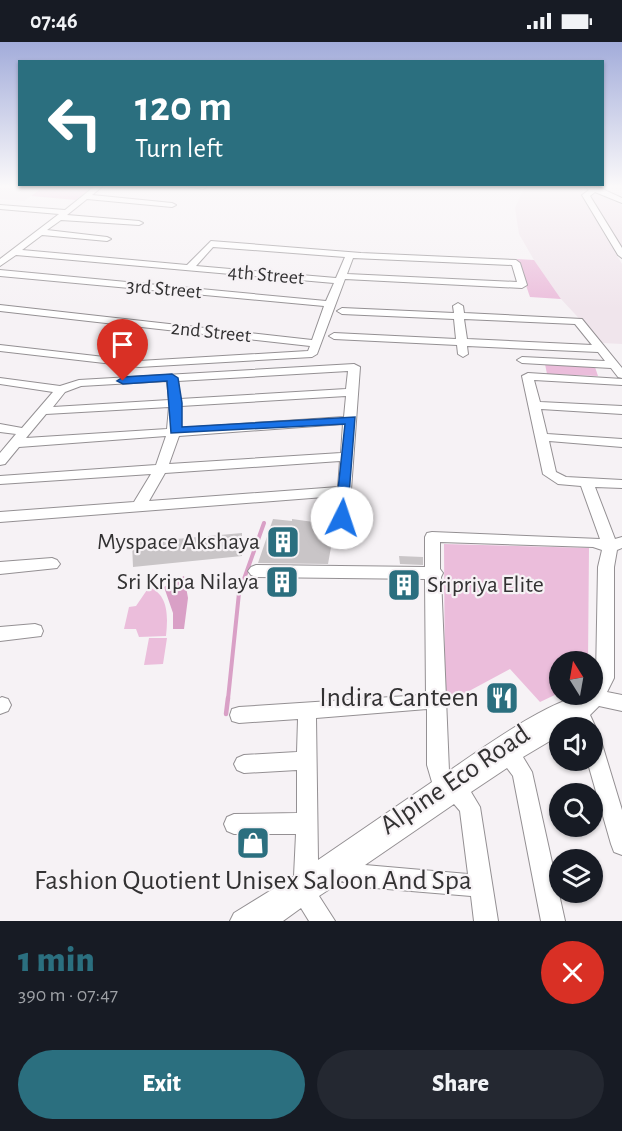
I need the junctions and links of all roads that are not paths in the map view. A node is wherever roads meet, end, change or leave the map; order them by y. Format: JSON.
{"nodes":[{"id":1,"x":46,"y":227,"type":"edge"},
{"id":2,"x":605,"y":227,"type":"edge"},
{"id":3,"x":39,"y":232,"type":"junction"},
{"id":4,"x":107,"y":239,"type":"dead end"},
{"id":5,"x":14,"y":252,"type":"junction"},
{"id":6,"x":350,"y":255,"type":"junction"},
{"id":7,"x":622,"y":255,"type":"edge"},
{"id":8,"x":361,"y":256,"type":"junction"},
{"id":9,"x":0,"y":263,"type":"edge"},
{"id":10,"x":189,"y":268,"type":"junction"},
{"id":11,"x":0,"y":273,"type":"edge"},
{"id":12,"x":356,"y":277,"type":"junction"},
{"id":13,"x":339,"y":279,"type":"junction"},
{"id":14,"x":329,"y":304,"type":"junction"},
{"id":15,"x":0,"y":308,"type":"edge"},
{"id":16,"x":342,"y":311,"type":"dead end"},
{"id":17,"x":458,"y":311,"type":"junction"},
{"id":18,"x":334,"y":336,"type":"dead end"},
{"id":19,"x":462,"y":342,"type":"junction"},
{"id":20,"x":0,"y":348,"type":"edge"},
{"id":21,"x":313,"y":348,"type":"junction"},
{"id":22,"x":600,"y":349,"type":"junction"},
{"id":23,"x":463,"y":354,"type":"dead end"},
{"id":24,"x":522,"y":360,"type":"dead end"},
{"id":25,"x":613,"y":365,"type":"junction"},
{"id":26,"x":622,"y":375,"type":"edge"},
{"id":27,"x":172,"y":378,"type":"junction"},
{"id":28,"x":0,"y":381,"type":"edge"},
{"id":29,"x":622,"y":381,"type":"edge"},
{"id":30,"x":60,"y":390,"type":"junction"},
{"id":31,"x":353,"y":392,"type":"junction"},
{"id":32,"x":176,"y":403,"type":"junction"},
{"id":33,"x":534,"y":405,"type":"junction"},
{"id":34,"x":622,"y":410,"type":"edge"},
{"id":35,"x":44,"y":411,"type":"junction"},
{"id":36,"x":351,"y":420,"type":"junction"},
{"id":37,"x":0,"y":428,"type":"edge"},
{"id":38,"x":176,"y":431,"type":"junction"},
{"id":39,"x":25,"y":432,"type":"junction"},
{"id":40,"x":542,"y":437,"type":"junction"},
{"id":41,"x":16,"y":443,"type":"junction"},
{"id":42,"x":622,"y":443,"type":"edge"},
{"id":43,"x":348,"y":456,"type":"junction"},
{"id":44,"x":0,"y":461,"type":"edge"},
{"id":45,"x":162,"y":470,"type":"junction"},
{"id":46,"x":0,"y":480,"type":"edge"},
{"id":47,"x":582,"y":482,"type":"junction"},
{"id":48,"x":622,"y":484,"type":"edge"},
{"id":49,"x":344,"y":491,"type":"junction"},
{"id":50,"x":138,"y":507,"type":"junction"},
{"id":51,"x":0,"y":517,"type":"edge"},
{"id":52,"x":342,"y":518,"type":"dead end"},
{"id":53,"x":611,"y":545,"type":"edge"},
{"id":54,"x":52,"y":564,"type":"dead end"},
{"id":55,"x":0,"y":568,"type":"edge"},
{"id":56,"x":256,"y":571,"type":"dead end"},
{"id":57,"x":435,"y":573,"type":"junction"},
{"id":58,"x":35,"y":631,"type":"dead end"},
{"id":59,"x":0,"y":634,"type":"edge"},
{"id":60,"x":622,"y":703,"type":"edge"},
{"id":61,"x":422,"y":704,"type":"dead end"},
{"id":62,"x":307,"y":711,"type":"junction"},
{"id":63,"x":587,"y":711,"type":"edge"},
{"id":64,"x":239,"y":716,"type":"dead end"},
{"id":65,"x":505,"y":750,"type":"junction"},
{"id":66,"x":307,"y":760,"type":"junction"},
{"id":67,"x":244,"y":764,"type":"dead end"},
{"id":68,"x":600,"y":771,"type":"edge"},
{"id":69,"x":450,"y":788,"type":"junction"},
{"id":70,"x":306,"y":823,"type":"junction"},
{"id":71,"x":234,"y":824,"type":"dead end"},
{"id":72,"x":622,"y":844,"type":"edge"},
{"id":73,"x":345,"y":867,"type":"junction"},
{"id":74,"x":482,"y":886,"type":"junction"},
{"id":75,"x":304,"y":889,"type":"junction"},
{"id":76,"x":266,"y":917,"type":"edge"},
{"id":77,"x":242,"y":921,"type":"edge"},
{"id":78,"x":323,"y":921,"type":"edge"},
{"id":79,"x":486,"y":921,"type":"edge"},
{"id":80,"x":553,"y":921,"type":"edge"}],
"edges":[{"from":1,"to":3,"type":"street"},
{"from":2,"to":7,"type":"street"},
{"from":3,"to":4,"type":"street"},
{"from":3,"to":5,"type":"street"},
{"from":5,"to":9,"type":"street"},
{"from":5,"to":10,"type":"street","name":"4th Street"},
{"from":6,"to":8,"type":"street"},
{"from":6,"to":10,"type":"street"},
{"from":6,"to":13,"type":"street"},
{"from":8,"to":12,"type":"street"},
{"from":8,"to":12,"type":"street","name":"4th Street"},
{"from":10,"to":13,"type":"street","name":"4th Street"},
{"from":11,"to":14,"type":"street","name":"3rd Street"},
{"from":12,"to":13,"type":"street","name":"4th Street"},
{"from":13,"to":14,"type":"street"},
{"from":14,"to":21,"type":"street"},
{"from":15,"to":21,"type":"street","name":"2nd Street"},
{"from":16,"to":17,"type":"street"},
{"from":17,"to":19,"type":"street"},
{"from":17,"to":22,"type":"street"},
{"from":18,"to":19,"type":"street"},
{"from":19,"to":22,"type":"street"},
{"from":19,"to":23,"type":"street"},
{"from":20,"to":21,"type":"street"},
{"from":22,"to":25,"type":"street"},
{"from":24,"to":25,"type":"street"},
{"from":25,"to":26,"type":"street"},
{"from":27,"to":30,"type":"street"},
{"from":27,"to":31,"type":"street"},
{"from":27,"to":32,"type":"street"},
{"from":28,"to":30,"type":"street"},
{"from":29,"to":33,"type":"street"},
{"from":30,"to":35,"type":"street"},
{"from":31,"to":32,"type":"street"},
{"from":31,"to":36,"type":"street"},
{"from":32,"to":35,"type":"street"},
{"from":32,"to":38,"type":"street"},
{"from":33,"to":34,"type":"street"},
{"from":33,"to":40,"type":"street"},
{"from":35,"to":39,"type":"street"},
{"from":36,"to":38,"type":"street"},
{"from":36,"to":43,"type":"street"},
{"from":37,"to":39,"type":"street"},
{"from":38,"to":41,"type":"street"},
{"from":38,"to":45,"type":"street"},
{"from":39,"to":41,"type":"street"},
{"from":40,"to":42,"type":"street"},
{"from":40,"to":47,"type":"street"},
{"from":41,"to":44,"type":"street"},
{"from":43,"to":45,"type":"street"},
{"from":43,"to":49,"type":"street"},
{"from":45,"to":46,"type":"street"},
{"from":45,"to":50,"type":"street"},
{"from":47,"to":48,"type":"street"},
{"from":47,"to":53,"type":"street"},
{"from":49,"to":50,"type":"street"},
{"from":49,"to":52,"type":"street"},
{"from":50,"to":51,"type":"street"},
{"from":53,"to":57,"type":"street"},
{"from":53,"to":63,"type":"street"},
{"from":54,"to":55,"type":"street"},
{"from":56,"to":57,"type":"street"},
{"from":57,"to":69,"type":"street"},
{"from":58,"to":59,"type":"street"},
{"from":60,"to":63,"type":"street"},
{"from":61,"to":62,"type":"street"},
{"from":62,"to":64,"type":"street"},
{"from":62,"to":66,"type":"street"},
{"from":63,"to":65,"type":"street","name":"Alpine Eco Road"},
{"from":65,"to":69,"type":"street","name":"Alpine Eco Road"},
{"from":65,"to":80,"type":"street"},
{"from":66,"to":67,"type":"street"},
{"from":66,"to":70,"type":"street"},
{"from":68,"to":72,"type":"street"},
{"from":69,"to":73,"type":"street","name":"Alpine Eco Road"},
{"from":69,"to":74,"type":"street"},
{"from":69,"to":75,"type":"street","name":"Alpine Eco Road"},
{"from":70,"to":71,"type":"street"},
{"from":70,"to":75,"type":"street"},
{"from":73,"to":74,"type":"street"},
{"from":73,"to":75,"type":"street","name":"Alpine Eco Road"},
{"from":74,"to":79,"type":"street"},
{"from":75,"to":76,"type":"street","name":"Alpine Eco Road"},
{"from":75,"to":78,"type":"street"},
{"from":76,"to":77,"type":"street","name":"Alpine Eco Road"}]}
